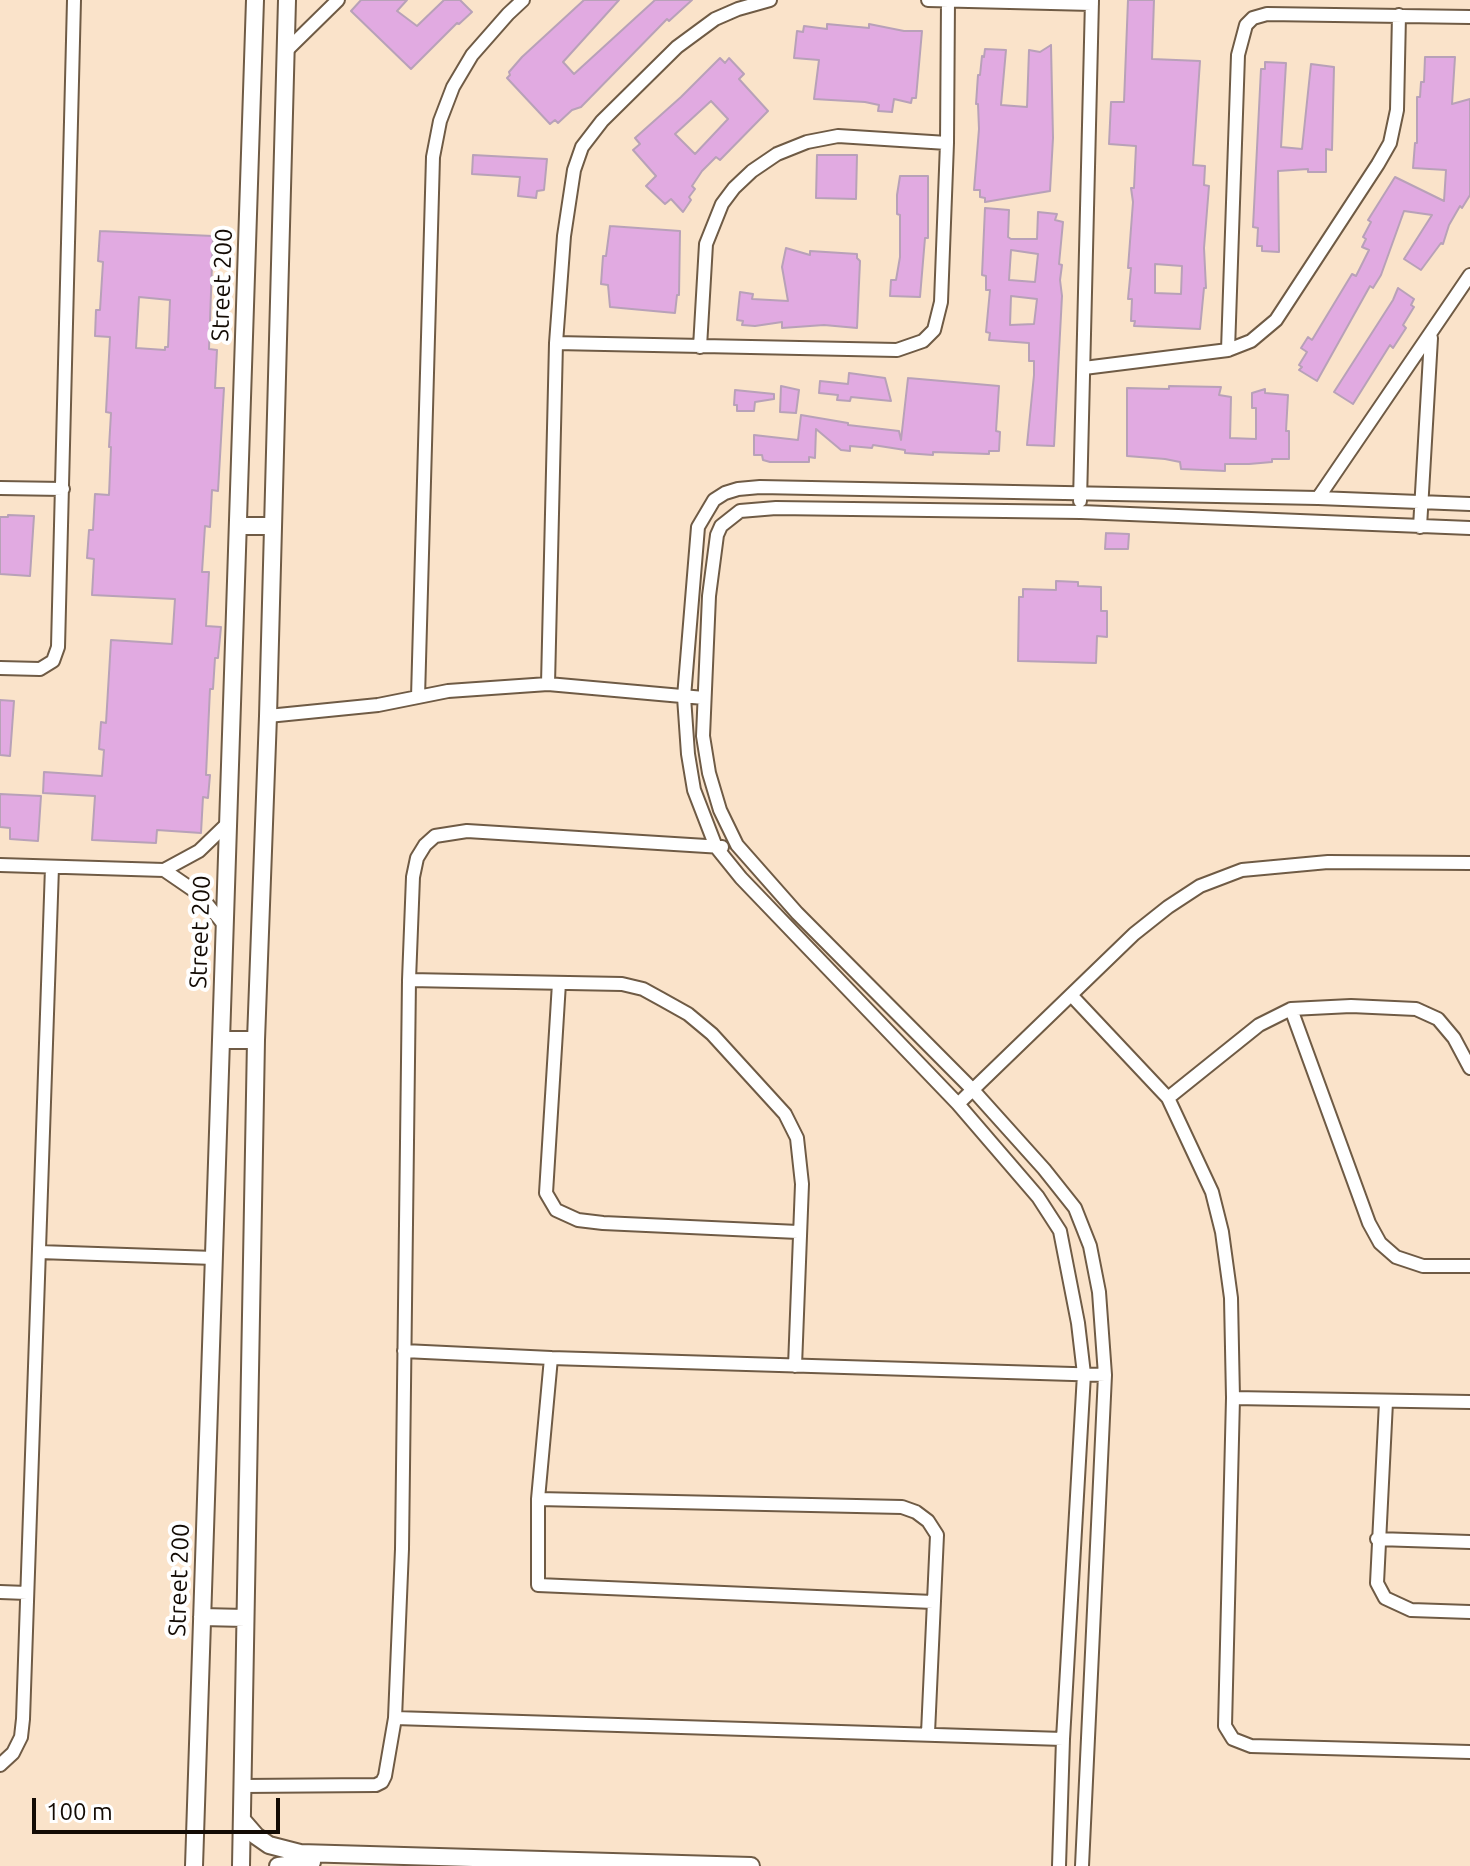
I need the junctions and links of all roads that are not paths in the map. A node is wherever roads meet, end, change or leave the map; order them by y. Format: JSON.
{"nodes":[{"id":1,"x":74,"y":0,"type":"edge"},
{"id":2,"x":255,"y":0,"type":"edge"},
{"id":3,"x":287,"y":0,"type":"edge"},
{"id":4,"x":338,"y":0,"type":"edge"},
{"id":5,"x":523,"y":0,"type":"edge"},
{"id":6,"x":770,"y":0,"type":"edge"},
{"id":7,"x":928,"y":0,"type":"edge"},
{"id":8,"x":948,"y":1,"type":"edge"},
{"id":9,"x":1092,"y":2,"type":"edge"},
{"id":10,"x":1399,"y":15,"type":"junction"},
{"id":11,"x":1470,"y":17,"type":"edge"},
{"id":12,"x":285,"y":52,"type":"junction"},
{"id":13,"x":947,"y":143,"type":"junction"},
{"id":14,"x":1470,"y":275,"type":"edge"},
{"id":15,"x":1431,"y":335,"type":"junction"},
{"id":16,"x":556,"y":343,"type":"junction"},
{"id":17,"x":700,"y":347,"type":"junction"},
{"id":18,"x":1228,"y":350,"type":"junction"},
{"id":19,"x":1084,"y":368,"type":"junction"},
{"id":20,"x":0,"y":488,"type":"edge"},
{"id":21,"x":63,"y":489,"type":"junction"},
{"id":22,"x":1080,"y":493,"type":"junction"},
{"id":23,"x":1318,"y":498,"type":"junction"},
{"id":24,"x":1421,"y":503,"type":"junction"},
{"id":25,"x":1470,"y":504,"type":"edge"},
{"id":26,"x":1081,"y":512,"type":"junction"},
{"id":27,"x":238,"y":526,"type":"junction"},
{"id":28,"x":273,"y":526,"type":"junction"},
{"id":29,"x":1420,"y":527,"type":"junction"},
{"id":30,"x":1470,"y":528,"type":"edge"},
{"id":31,"x":0,"y":668,"type":"edge"},
{"id":32,"x":548,"y":684,"type":"junction"},
{"id":33,"x":418,"y":697,"type":"junction"},
{"id":34,"x":684,"y":697,"type":"junction"},
{"id":35,"x":704,"y":698,"type":"junction"},
{"id":36,"x":268,"y":716,"type":"junction"},
{"id":37,"x":228,"y":823,"type":"junction"},
{"id":38,"x":737,"y":845,"type":"junction"},
{"id":39,"x":716,"y":847,"type":"junction"},
{"id":40,"x":1470,"y":863,"type":"edge"},
{"id":41,"x":0,"y":865,"type":"edge"},
{"id":42,"x":52,"y":867,"type":"junction"},
{"id":43,"x":164,"y":870,"type":"junction"},
{"id":44,"x":225,"y":926,"type":"junction"},
{"id":45,"x":409,"y":980,"type":"junction"},
{"id":46,"x":559,"y":983,"type":"junction"},
{"id":47,"x":1072,"y":996,"type":"junction"},
{"id":48,"x":1291,"y":1009,"type":"junction"},
{"id":49,"x":221,"y":1040,"type":"junction"},
{"id":50,"x":256,"y":1040,"type":"junction"},
{"id":51,"x":1470,"y":1068,"type":"edge"},
{"id":52,"x":973,"y":1090,"type":"junction"},
{"id":53,"x":1168,"y":1098,"type":"junction"},
{"id":54,"x":958,"y":1104,"type":"junction"},
{"id":55,"x":798,"y":1232,"type":"junction"},
{"id":56,"x":39,"y":1252,"type":"junction"},
{"id":57,"x":214,"y":1258,"type":"junction"},
{"id":58,"x":1470,"y":1266,"type":"edge"},
{"id":59,"x":404,"y":1351,"type":"junction"},
{"id":60,"x":551,"y":1358,"type":"junction"},
{"id":61,"x":795,"y":1366,"type":"junction"},
{"id":62,"x":1084,"y":1374,"type":"junction"},
{"id":63,"x":1105,"y":1375,"type":"junction"},
{"id":64,"x":1233,"y":1398,"type":"junction"},
{"id":65,"x":1386,"y":1402,"type":"junction"},
{"id":66,"x":1470,"y":1402,"type":"edge"},
{"id":67,"x":538,"y":1499,"type":"junction"},
{"id":68,"x":1377,"y":1539,"type":"junction"},
{"id":69,"x":1470,"y":1542,"type":"edge"},
{"id":70,"x":0,"y":1592,"type":"edge"},
{"id":71,"x":27,"y":1593,"type":"junction"},
{"id":72,"x":933,"y":1602,"type":"junction"},
{"id":73,"x":1470,"y":1612,"type":"edge"},
{"id":74,"x":202,"y":1617,"type":"junction"},
{"id":75,"x":245,"y":1618,"type":"junction"},
{"id":76,"x":395,"y":1718,"type":"junction"},
{"id":77,"x":928,"y":1733,"type":"junction"},
{"id":78,"x":1063,"y":1739,"type":"junction"},
{"id":79,"x":1470,"y":1752,"type":"edge"},
{"id":80,"x":0,"y":1765,"type":"edge"},
{"id":81,"x":242,"y":1786,"type":"junction"},
{"id":82,"x":243,"y":1821,"type":"junction"},
{"id":83,"x":194,"y":1866,"type":"edge"},
{"id":84,"x":241,"y":1866,"type":"edge"},
{"id":85,"x":278,"y":1866,"type":"edge"},
{"id":86,"x":422,"y":1866,"type":"edge"},
{"id":87,"x":751,"y":1866,"type":"edge"},
{"id":88,"x":1059,"y":1866,"type":"edge"},
{"id":89,"x":1082,"y":1866,"type":"edge"}],
"edges":[{"from":1,"to":21,"type":"street"},
{"from":2,"to":27,"type":"street","name":"Street 200"},
{"from":3,"to":12,"type":"street"},
{"from":4,"to":12,"type":"street"},
{"from":5,"to":33,"type":"street"},
{"from":6,"to":16,"type":"street"},
{"from":7,"to":8,"type":"street"},
{"from":8,"to":9,"type":"street"},
{"from":8,"to":13,"type":"street"},
{"from":9,"to":19,"type":"street"},
{"from":10,"to":11,"type":"street"},
{"from":10,"to":18,"type":"street"},
{"from":10,"to":18,"type":"street"},
{"from":12,"to":28,"type":"street"},
{"from":13,"to":17,"type":"street"},
{"from":13,"to":17,"type":"street"},
{"from":14,"to":15,"type":"street"},
{"from":15,"to":23,"type":"street"},
{"from":15,"to":24,"type":"street"},
{"from":16,"to":17,"type":"street"},
{"from":16,"to":32,"type":"street"},
{"from":18,"to":19,"type":"street"},
{"from":19,"to":22,"type":"street"},
{"from":20,"to":21,"type":"street"},
{"from":21,"to":31,"type":"street"},
{"from":22,"to":23,"type":"street"},
{"from":22,"to":26,"type":"street"},
{"from":22,"to":34,"type":"street"},
{"from":23,"to":24,"type":"street"},
{"from":24,"to":25,"type":"street"},
{"from":24,"to":29,"type":"street"},
{"from":26,"to":29,"type":"street"},
{"from":26,"to":35,"type":"street"},
{"from":27,"to":28,"type":"street"},
{"from":27,"to":37,"type":"street","name":"Street 200"},
{"from":28,"to":36,"type":"street"},
{"from":29,"to":30,"type":"street"},
{"from":32,"to":33,"type":"street"},
{"from":32,"to":34,"type":"street"},
{"from":33,"to":36,"type":"street"},
{"from":34,"to":35,"type":"street"},
{"from":34,"to":39,"type":"street"},
{"from":35,"to":38,"type":"street"},
{"from":36,"to":50,"type":"street"},
{"from":37,"to":43,"type":"street"},
{"from":37,"to":44,"type":"street","name":"Street 200"},
{"from":38,"to":39,"type":"street"},
{"from":38,"to":52,"type":"street"},
{"from":39,"to":45,"type":"street"},
{"from":39,"to":54,"type":"street"},
{"from":40,"to":47,"type":"street"},
{"from":41,"to":42,"type":"street"},
{"from":42,"to":43,"type":"street"},
{"from":42,"to":56,"type":"street"},
{"from":43,"to":44,"type":"street"},
{"from":44,"to":49,"type":"street","name":"Street 200"},
{"from":45,"to":46,"type":"street"},
{"from":45,"to":59,"type":"street"},
{"from":46,"to":55,"type":"street"},
{"from":46,"to":55,"type":"street"},
{"from":47,"to":52,"type":"street"},
{"from":47,"to":53,"type":"street"},
{"from":48,"to":51,"type":"street"},
{"from":48,"to":53,"type":"street"},
{"from":48,"to":58,"type":"street"},
{"from":49,"to":50,"type":"street"},
{"from":49,"to":57,"type":"street","name":"Street 200"},
{"from":50,"to":75,"type":"street"},
{"from":52,"to":54,"type":"street"},
{"from":52,"to":63,"type":"street"},
{"from":53,"to":64,"type":"street"},
{"from":54,"to":62,"type":"street"},
{"from":55,"to":61,"type":"street"},
{"from":56,"to":57,"type":"street"},
{"from":56,"to":71,"type":"street"},
{"from":57,"to":74,"type":"street","name":"Street 200"},
{"from":59,"to":60,"type":"street"},
{"from":59,"to":76,"type":"street"},
{"from":60,"to":61,"type":"street"},
{"from":60,"to":67,"type":"street"},
{"from":61,"to":62,"type":"street"},
{"from":62,"to":63,"type":"street"},
{"from":62,"to":78,"type":"street"},
{"from":63,"to":89,"type":"street"},
{"from":64,"to":65,"type":"street"},
{"from":64,"to":79,"type":"street"},
{"from":65,"to":66,"type":"street"},
{"from":65,"to":68,"type":"street"},
{"from":67,"to":72,"type":"street"},
{"from":67,"to":72,"type":"street"},
{"from":68,"to":69,"type":"street"},
{"from":68,"to":73,"type":"street"},
{"from":70,"to":71,"type":"street"},
{"from":71,"to":80,"type":"street"},
{"from":72,"to":77,"type":"street"},
{"from":74,"to":75,"type":"street"},
{"from":74,"to":83,"type":"street","name":"Street 200"},
{"from":75,"to":81,"type":"street"},
{"from":76,"to":77,"type":"street"},
{"from":76,"to":81,"type":"street"},
{"from":77,"to":78,"type":"street"},
{"from":78,"to":88,"type":"street"},
{"from":81,"to":82,"type":"street"},
{"from":82,"to":84,"type":"street"},
{"from":82,"to":87,"type":"street"},
{"from":85,"to":86,"type":"street"}]}
